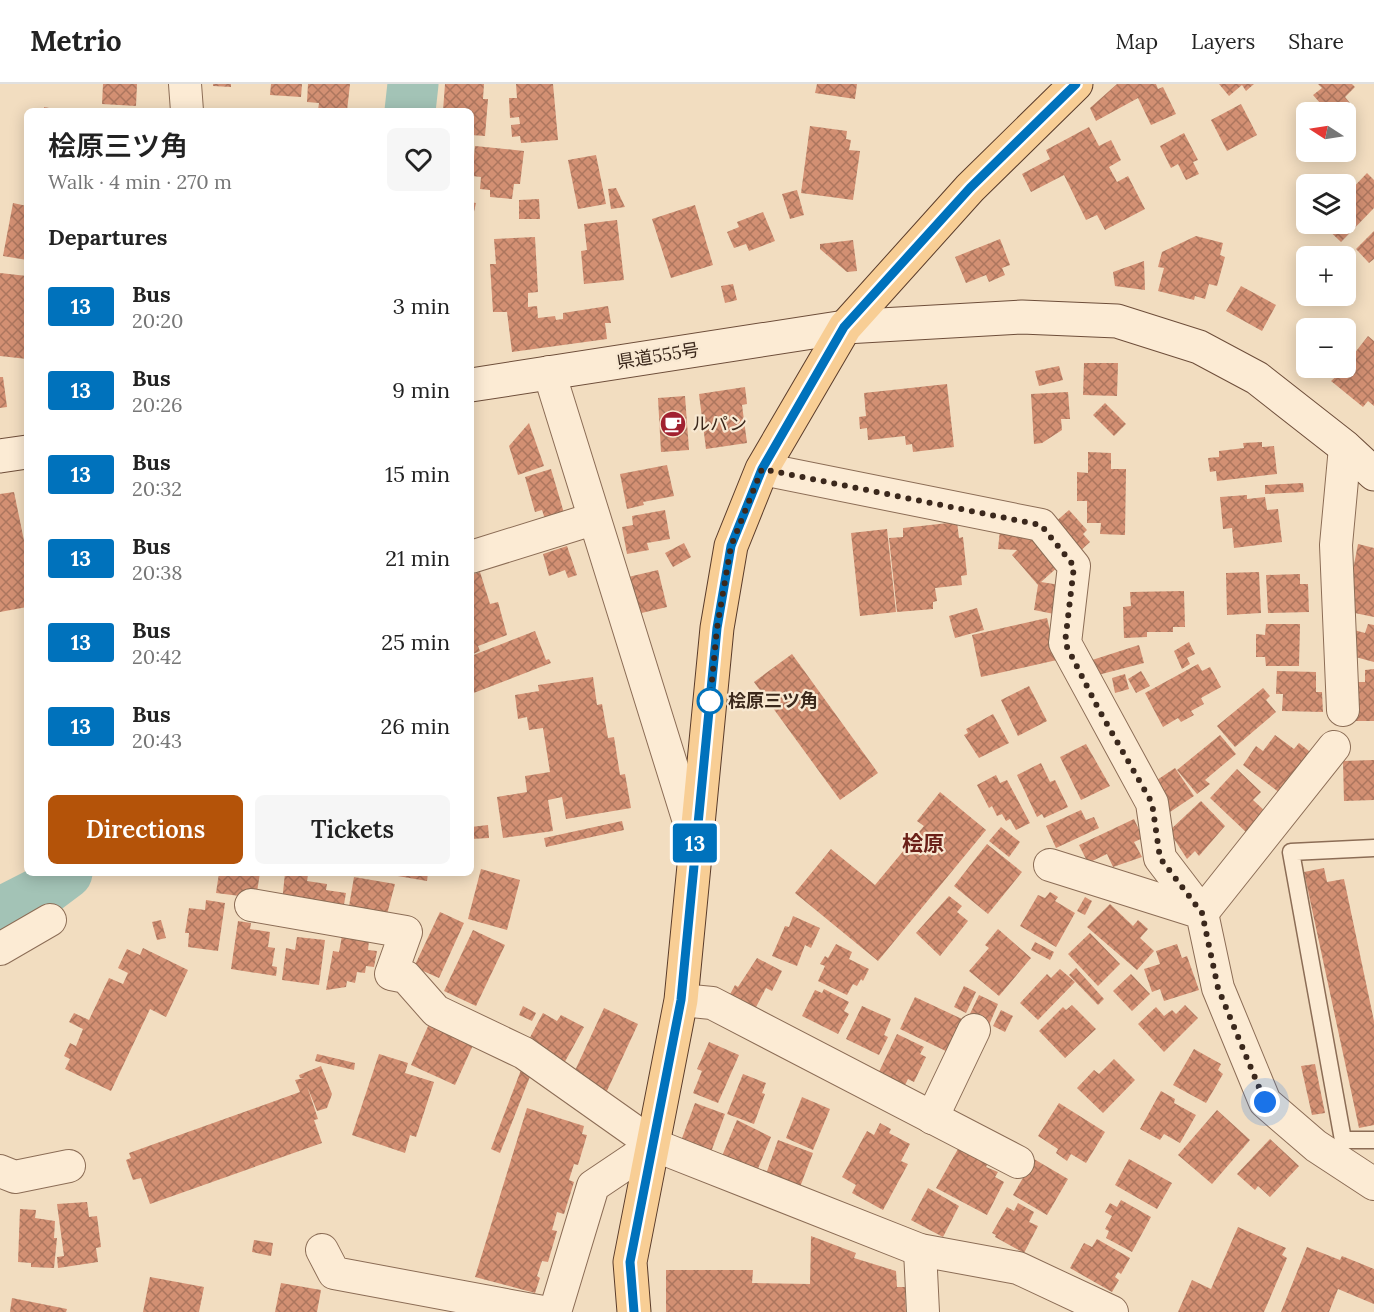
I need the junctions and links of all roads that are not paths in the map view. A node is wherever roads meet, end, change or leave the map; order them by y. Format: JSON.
{"nodes":[{"id":1,"x":185,"y":84,"type":"edge"},
{"id":2,"x":1076,"y":84,"type":"edge"},
{"id":3,"x":187,"y":108,"type":"edge"},
{"id":4,"x":844,"y":327,"type":"junction"},
{"id":5,"x":549,"y":372,"type":"junction"},
{"id":6,"x":474,"y":384,"type":"edge"},
{"id":7,"x":1345,"y":447,"type":"junction"},
{"id":8,"x":24,"y":452,"type":"edge"},
{"id":9,"x":0,"y":456,"type":"edge"},
{"id":10,"x":762,"y":469,"type":"junction"},
{"id":11,"x":1374,"y":474,"type":"edge"},
{"id":12,"x":593,"y":519,"type":"junction"},
{"id":13,"x":474,"y":556,"type":"edge"},
{"id":14,"x":1343,"y":710,"type":"dead end"},
{"id":15,"x":1334,"y":747,"type":"dead end"},
{"id":16,"x":695,"y":841,"type":"junction"},
{"id":17,"x":1374,"y":849,"type":"edge"},
{"id":18,"x":1050,"y":865,"type":"dead end"},
{"id":19,"x":251,"y":905,"type":"dead end"},
{"id":20,"x":1202,"y":913,"type":"junction"},
{"id":21,"x":50,"y":920,"type":"dead end"},
{"id":22,"x":0,"y":949,"type":"edge"},
{"id":23,"x":681,"y":1000,"type":"junction"},
{"id":24,"x":974,"y":1030,"type":"dead end"},
{"id":25,"x":932,"y":1118,"type":"junction"},
{"id":26,"x":1374,"y":1140,"type":"edge"},
{"id":27,"x":654,"y":1145,"type":"junction"},
{"id":28,"x":1017,"y":1162,"type":"dead end"},
{"id":29,"x":69,"y":1166,"type":"dead end"},
{"id":30,"x":0,"y":1171,"type":"edge"},
{"id":31,"x":1374,"y":1184,"type":"edge"},
{"id":32,"x":322,"y":1250,"type":"dead end"},
{"id":33,"x":920,"y":1250,"type":"junction"},
{"id":34,"x":543,"y":1312,"type":"edge"},
{"id":35,"x":555,"y":1312,"type":"edge"},
{"id":36,"x":634,"y":1312,"type":"edge"},
{"id":37,"x":923,"y":1312,"type":"edge"},
{"id":38,"x":1112,"y":1312,"type":"edge"}],
"edges":[{"from":1,"to":3,"type":"street"},
{"from":2,"to":4,"type":"main road"},
{"from":4,"to":5,"type":"street","name":"県道555号"},
{"from":4,"to":7,"type":"street","name":"県道555号"},
{"from":4,"to":10,"type":"main road"},
{"from":5,"to":6,"type":"street","name":"県道555号"},
{"from":5,"to":12,"type":"street"},
{"from":7,"to":11,"type":"street","name":"県道555号"},
{"from":7,"to":14,"type":"street"},
{"from":8,"to":9,"type":"street"},
{"from":10,"to":16,"type":"main road"},
{"from":10,"to":20,"type":"street"},
{"from":12,"to":13,"type":"street"},
{"from":12,"to":16,"type":"street"},
{"from":15,"to":20,"type":"street"},
{"from":16,"to":23,"type":"main road"},
{"from":17,"to":26,"type":"lane"},
{"from":18,"to":20,"type":"street"},
{"from":19,"to":27,"type":"street"},
{"from":20,"to":31,"type":"street"},
{"from":21,"to":22,"type":"street"},
{"from":23,"to":25,"type":"street"},
{"from":23,"to":27,"type":"main road"},
{"from":24,"to":25,"type":"street"},
{"from":25,"to":28,"type":"street"},
{"from":27,"to":33,"type":"street"},
{"from":27,"to":35,"type":"street"},
{"from":27,"to":36,"type":"main road"},
{"from":29,"to":30,"type":"street"},
{"from":32,"to":34,"type":"street"},
{"from":33,"to":37,"type":"street"},
{"from":33,"to":38,"type":"street"}]}
